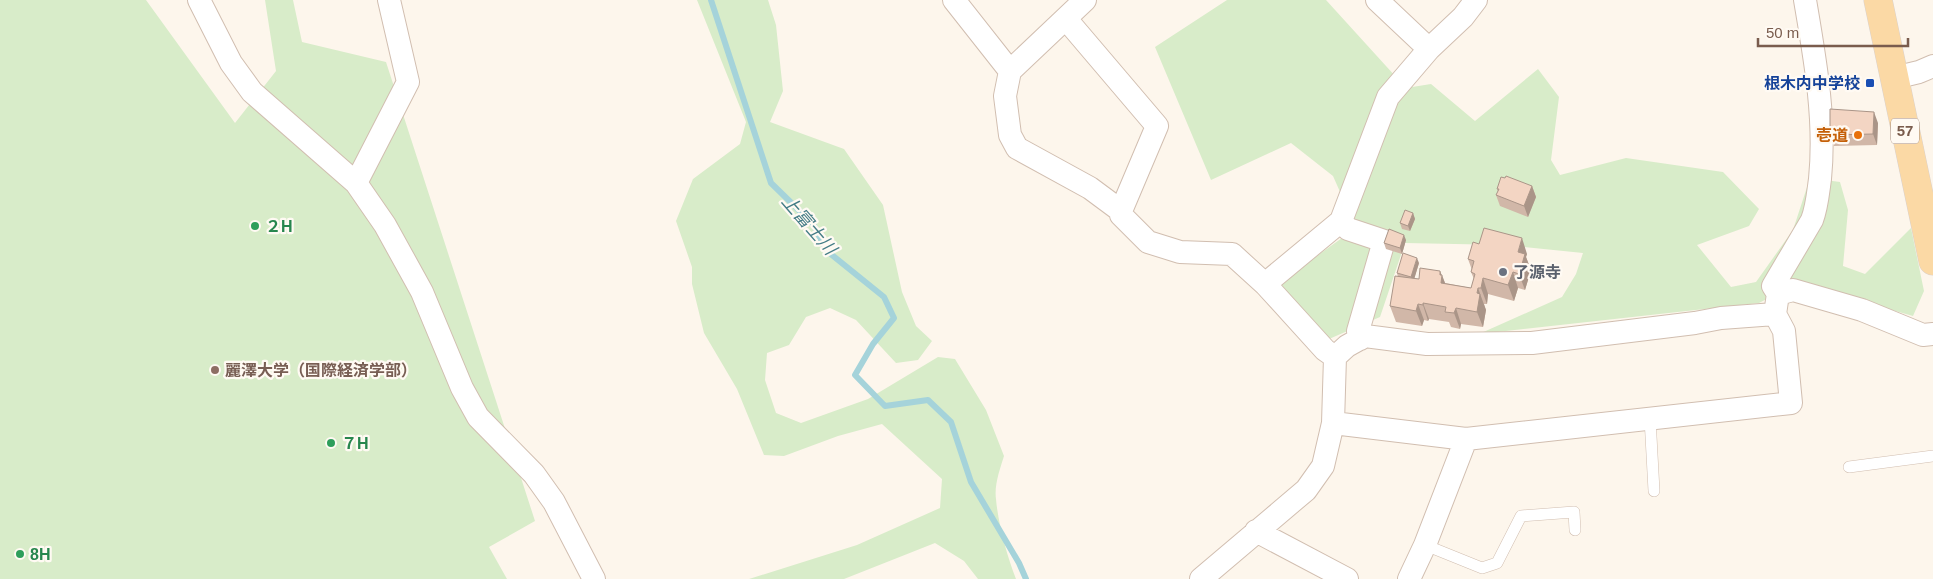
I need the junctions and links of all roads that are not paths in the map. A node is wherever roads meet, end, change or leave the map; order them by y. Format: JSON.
{"nodes":[{"id":1,"x":199,"y":0,"type":"edge"},
{"id":2,"x":389,"y":0,"type":"edge"},
{"id":3,"x":954,"y":0,"type":"edge"},
{"id":4,"x":1085,"y":0,"type":"edge"},
{"id":5,"x":1377,"y":0,"type":"edge"},
{"id":6,"x":1476,"y":0,"type":"edge"},
{"id":7,"x":1805,"y":0,"type":"edge"},
{"id":8,"x":1878,"y":0,"type":"edge"},
{"id":9,"x":1066,"y":19,"type":"junction"},
{"id":10,"x":1430,"y":49,"type":"junction"},
{"id":11,"x":1933,"y":66,"type":"edge"},
{"id":12,"x":1010,"y":71,"type":"junction"},
{"id":13,"x":1894,"y":78,"type":"junction"},
{"id":14,"x":356,"y":183,"type":"junction"},
{"id":15,"x":1121,"y":211,"type":"junction"},
{"id":16,"x":1341,"y":221,"type":"junction"},
{"id":17,"x":1933,"y":261,"type":"edge"},
{"id":18,"x":1265,"y":284,"type":"junction"},
{"id":19,"x":1776,"y":304,"type":"junction"},
{"id":20,"x":1933,"y":334,"type":"edge"},
{"id":21,"x":1360,"y":339,"type":"junction"},
{"id":22,"x":1335,"y":357,"type":"junction"},
{"id":23,"x":1650,"y":418,"type":"junction"},
{"id":24,"x":1334,"y":423,"type":"junction"},
{"id":25,"x":1466,"y":439,"type":"junction"},
{"id":26,"x":1933,"y":456,"type":"edge"},
{"id":27,"x":1848,"y":467,"type":"dead end"},
{"id":28,"x":1654,"y":491,"type":"dead end"},
{"id":29,"x":1575,"y":530,"type":"dead end"},
{"id":30,"x":1256,"y":531,"type":"junction"},
{"id":31,"x":1425,"y":545,"type":"junction"},
{"id":32,"x":594,"y":579,"type":"edge"},
{"id":33,"x":1200,"y":579,"type":"edge"},
{"id":34,"x":1347,"y":579,"type":"edge"},
{"id":35,"x":1409,"y":579,"type":"edge"}],
"edges":[{"from":1,"to":14,"type":"street"},
{"from":2,"to":14,"type":"street"},
{"from":3,"to":12,"type":"street"},
{"from":4,"to":9,"type":"street"},
{"from":5,"to":10,"type":"street"},
{"from":6,"to":10,"type":"street"},
{"from":7,"to":19,"type":"street"},
{"from":8,"to":13,"type":"main road","number":"57"},
{"from":9,"to":12,"type":"street"},
{"from":9,"to":15,"type":"street"},
{"from":10,"to":16,"type":"street"},
{"from":11,"to":13,"type":"street"},
{"from":12,"to":15,"type":"street"},
{"from":13,"to":17,"type":"main road","number":"57"},
{"from":14,"to":32,"type":"street"},
{"from":15,"to":18,"type":"street"},
{"from":16,"to":18,"type":"street"},
{"from":16,"to":21,"type":"street"},
{"from":18,"to":22,"type":"street"},
{"from":19,"to":20,"type":"street"},
{"from":19,"to":21,"type":"street"},
{"from":19,"to":23,"type":"street"},
{"from":21,"to":22,"type":"street"},
{"from":22,"to":24,"type":"street"},
{"from":23,"to":25,"type":"street"},
{"from":23,"to":28,"type":"lane"},
{"from":24,"to":25,"type":"street"},
{"from":24,"to":30,"type":"street"},
{"from":25,"to":31,"type":"street"},
{"from":26,"to":27,"type":"lane"},
{"from":29,"to":31,"type":"lane"},
{"from":30,"to":33,"type":"street"},
{"from":30,"to":34,"type":"street"},
{"from":31,"to":35,"type":"street"}]}
